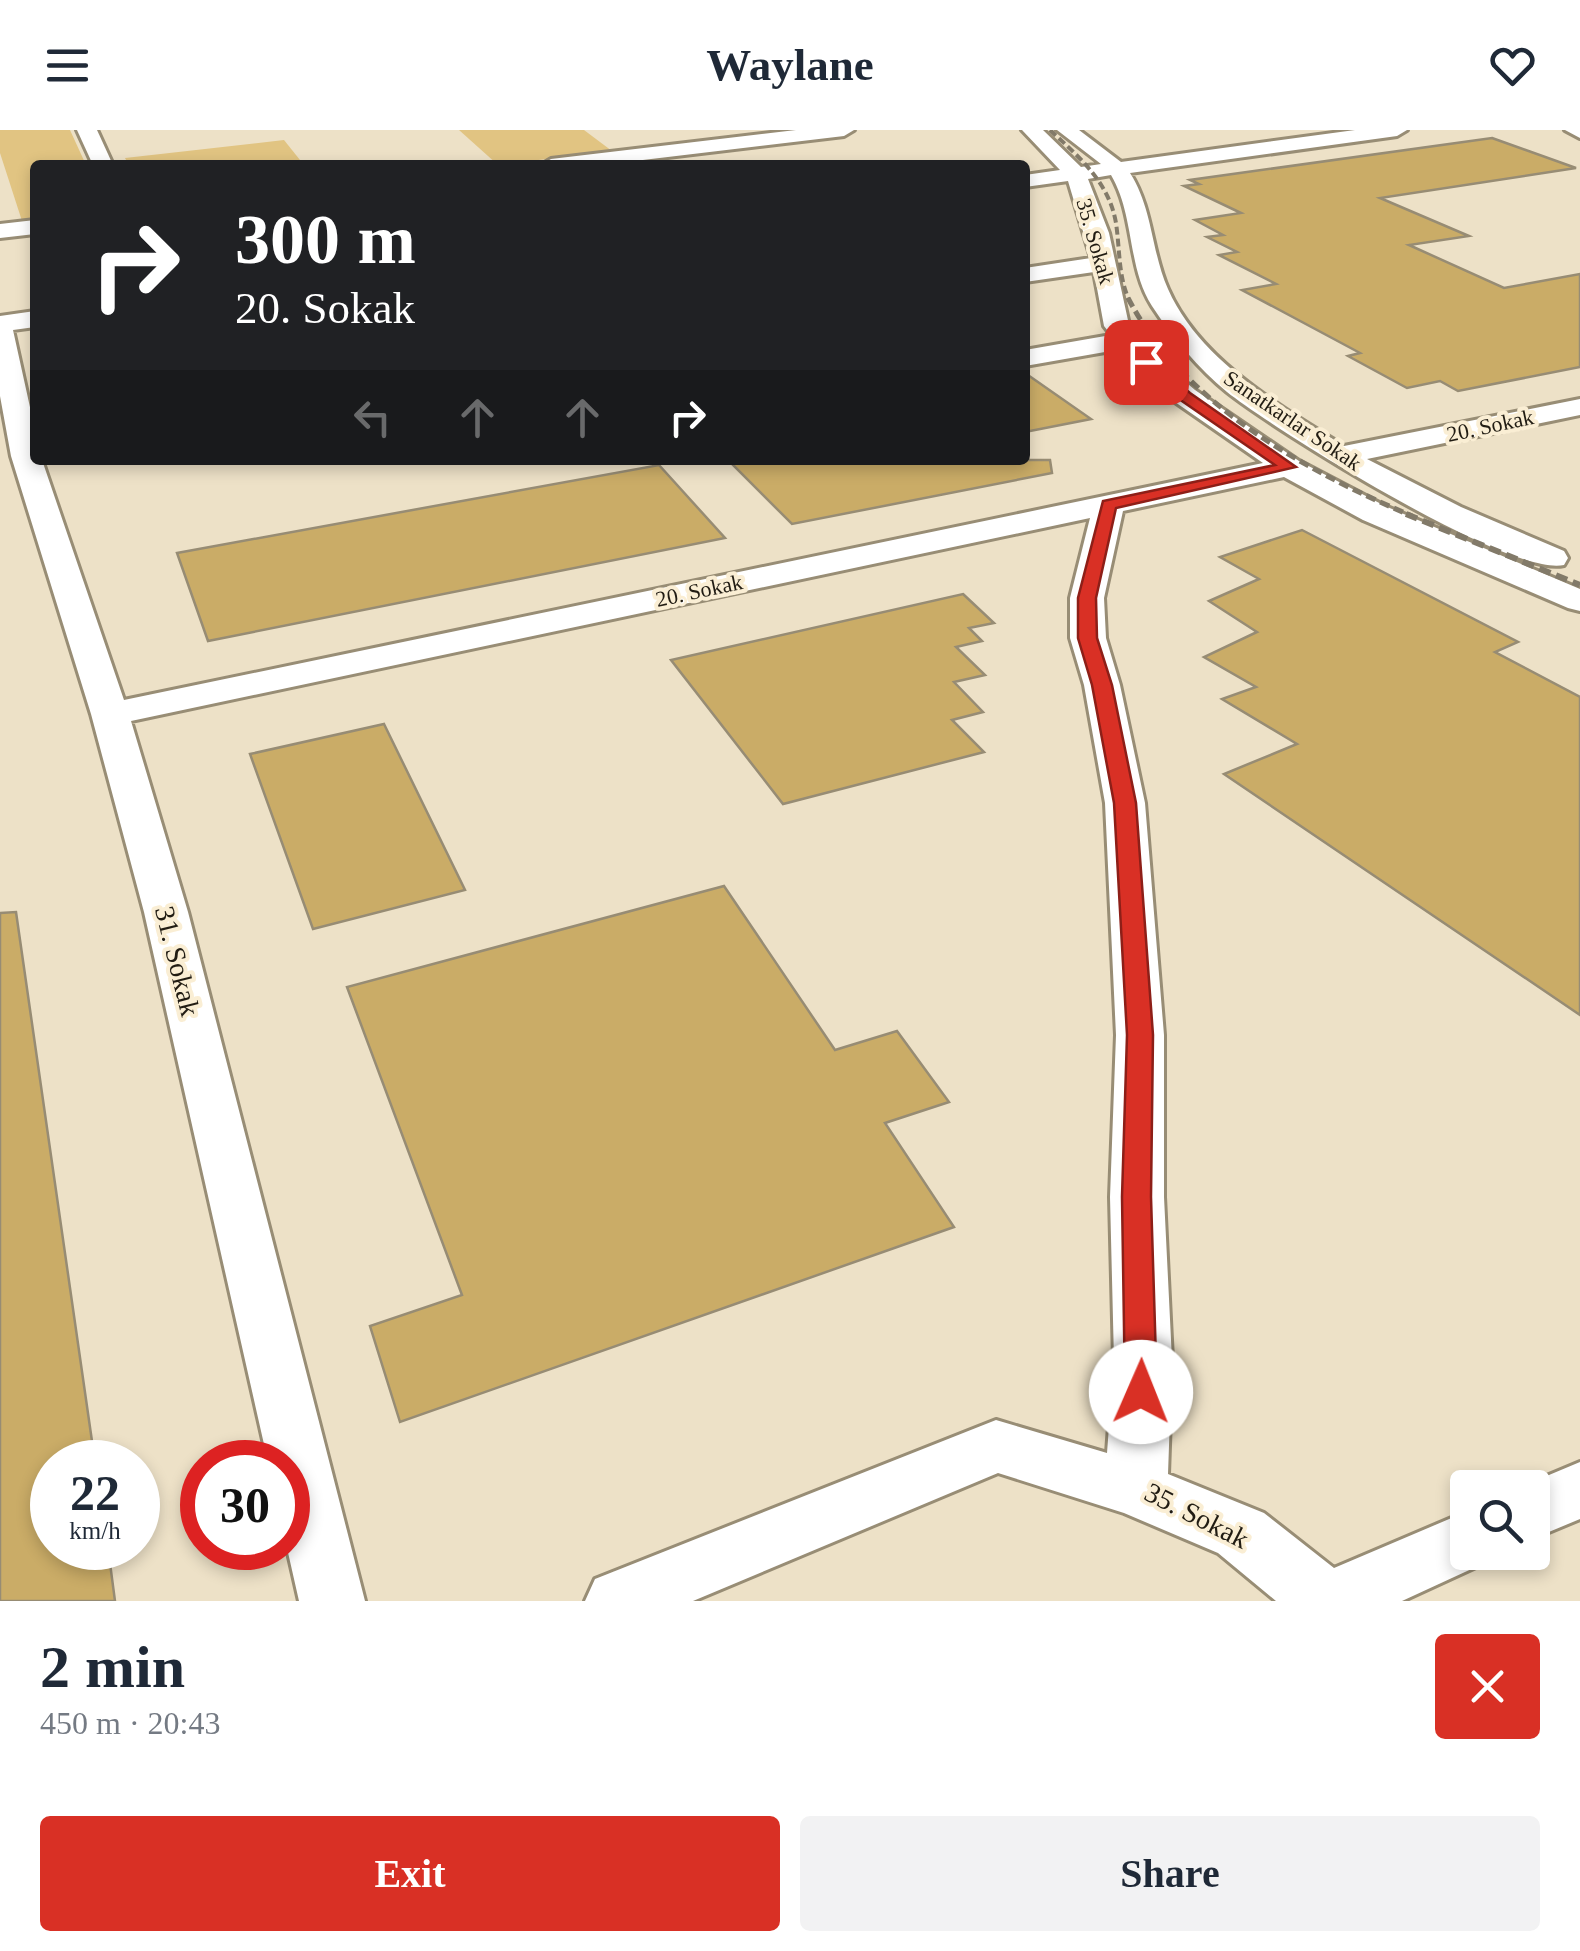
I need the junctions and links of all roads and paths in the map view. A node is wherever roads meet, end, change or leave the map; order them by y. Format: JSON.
{"nodes":[{"id":1,"x":87,"y":130,"type":"edge"},
{"id":2,"x":844,"y":130,"type":"edge"},
{"id":3,"x":1032,"y":130,"type":"edge"},
{"id":4,"x":1067,"y":130,"type":"edge"},
{"id":5,"x":1397,"y":130,"type":"edge"},
{"id":6,"x":101,"y":160,"type":"edge"},
{"id":7,"x":594,"y":160,"type":"edge"},
{"id":8,"x":1118,"y":168,"type":"junction"},
{"id":9,"x":1076,"y":174,"type":"junction"},
{"id":10,"x":1030,"y":180,"type":"edge"},
{"id":11,"x":30,"y":228,"type":"edge"},
{"id":12,"x":0,"y":232,"type":"edge"},
{"id":13,"x":1104,"y":262,"type":"junction"},
{"id":14,"x":1030,"y":274,"type":"edge"},
{"id":15,"x":30,"y":321,"type":"edge"},
{"id":16,"x":0,"y":326,"type":"edge"},
{"id":17,"x":1128,"y":340,"type":"junction"},
{"id":18,"x":1030,"y":357,"type":"edge"},
{"id":19,"x":1580,"y":407,"type":"edge"},
{"id":20,"x":1340,"y":456,"type":"junction"},
{"id":21,"x":1288,"y":467,"type":"junction"},
{"id":22,"x":1109,"y":504,"type":"junction"},
{"id":23,"x":1580,"y":570,"type":"edge"},
{"id":24,"x":1580,"y":601,"type":"edge"},
{"id":25,"x":110,"y":714,"type":"junction"},
{"id":26,"x":1136,"y":1490,"type":"junction"},
{"id":27,"x":1580,"y":1490,"type":"edge"},
{"id":28,"x":1550,"y":1504,"type":"edge"},
{"id":29,"x":1450,"y":1548,"type":"edge"},
{"id":30,"x":332,"y":1601,"type":"edge"},
{"id":31,"x":618,"y":1601,"type":"edge"},
{"id":32,"x":1328,"y":1601,"type":"edge"}],
"edges":[{"from":1,"to":6,"type":"street"},
{"from":2,"to":7,"type":"street"},
{"from":3,"to":9,"type":"street","name":"35. Sokak"},
{"from":4,"to":8,"type":"street"},
{"from":5,"to":8,"type":"street"},
{"from":8,"to":9,"type":"street"},
{"from":8,"to":20,"type":"street","name":"Sanatkarlar Sokak"},
{"from":9,"to":10,"type":"street"},
{"from":9,"to":13,"type":"street","name":"35. Sokak"},
{"from":11,"to":12,"type":"street"},
{"from":13,"to":14,"type":"street"},
{"from":13,"to":17,"type":"street","name":"35. Sokak"},
{"from":15,"to":16,"type":"street"},
{"from":16,"to":25,"type":"street","name":"31. Sokak"},
{"from":17,"to":18,"type":"street"},
{"from":17,"to":21,"type":"street","name":"35. Sokak"},
{"from":19,"to":20,"type":"street","name":"20. Sokak"},
{"from":20,"to":23,"type":"street","name":"Sanatkarlar Sokak"},
{"from":21,"to":22,"type":"street","name":"20. Sokak"},
{"from":21,"to":24,"type":"street","name":"35. Sokak"},
{"from":22,"to":25,"type":"street","name":"20. Sokak"},
{"from":22,"to":26,"type":"street","name":"35. Sokak"},
{"from":25,"to":30,"type":"street","name":"31. Sokak"},
{"from":26,"to":31,"type":"street"},
{"from":26,"to":32,"type":"street","name":"35. Sokak"},
{"from":27,"to":28,"type":"street"},
{"from":29,"to":32,"type":"street"}]}
